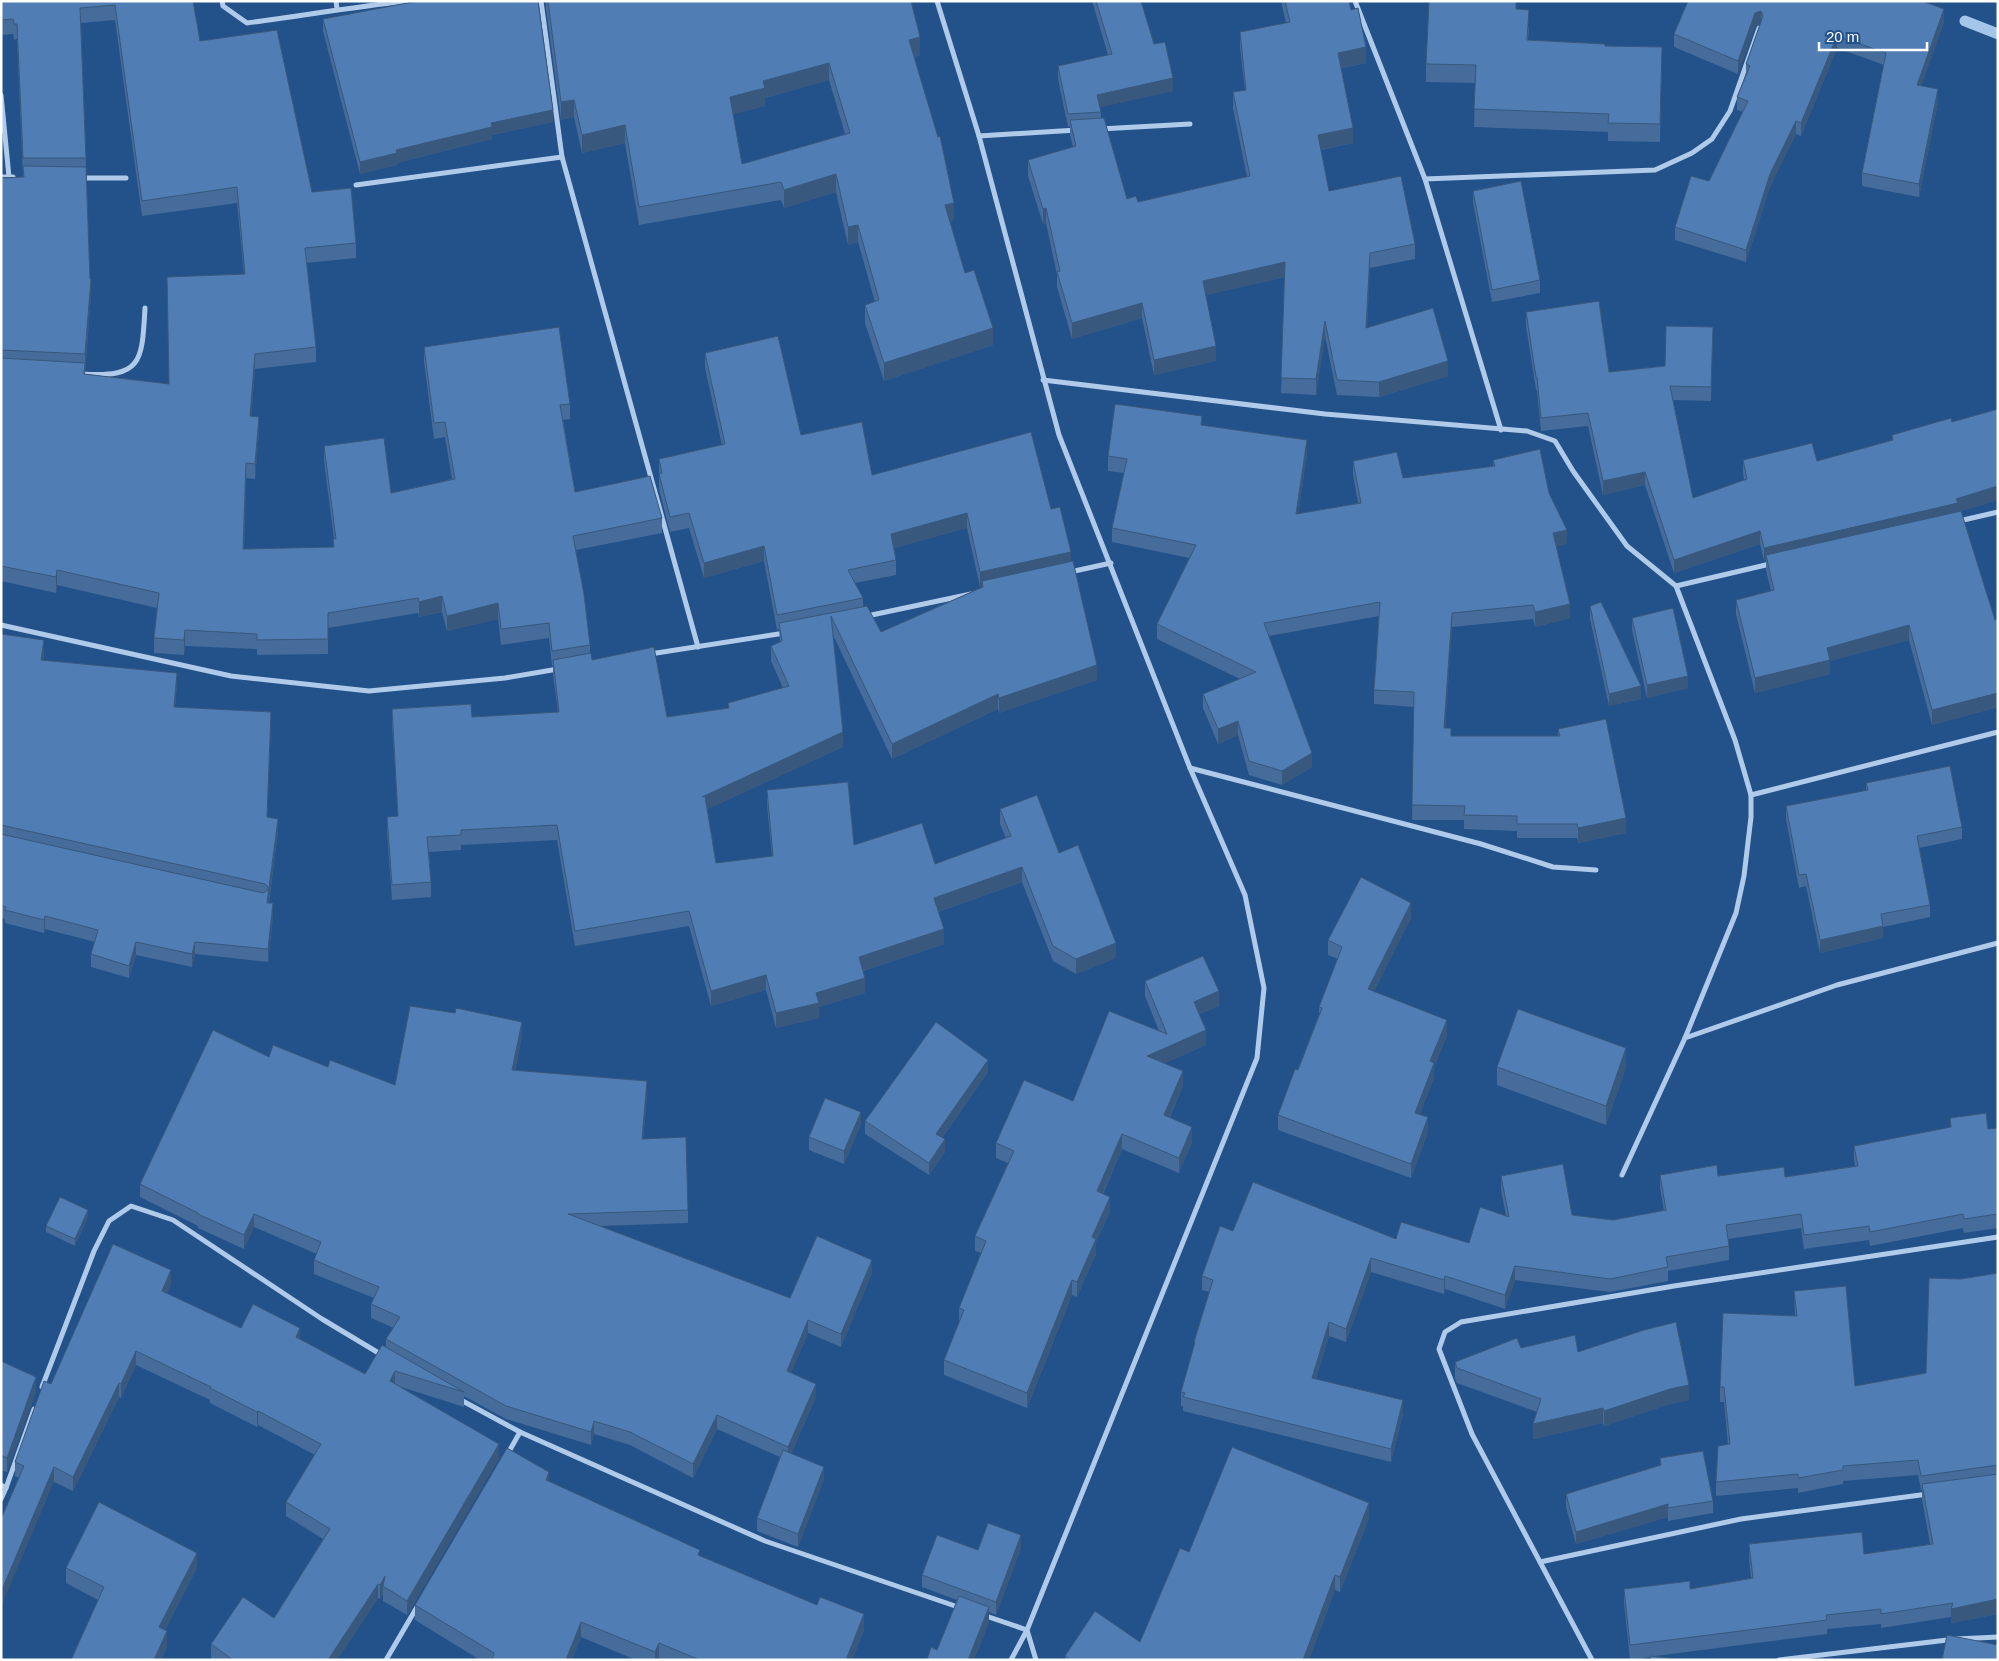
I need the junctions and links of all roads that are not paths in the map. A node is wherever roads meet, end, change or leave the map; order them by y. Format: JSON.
{"nodes":[{"id":1,"x":222,"y":1,"type":"edge"},
{"id":2,"x":336,"y":1,"type":"edge"},
{"id":3,"x":407,"y":1,"type":"edge"},
{"id":4,"x":541,"y":1,"type":"edge"},
{"id":5,"x":937,"y":1,"type":"edge"},
{"id":6,"x":1355,"y":1,"type":"edge"},
{"id":7,"x":337,"y":9,"type":"junction"},
{"id":8,"x":1758,"y":28,"type":"edge"},
{"id":9,"x":1,"y":94,"type":"edge"},
{"id":10,"x":1190,"y":124,"type":"dead end"},
{"id":11,"x":1084,"y":130,"type":"edge"},
{"id":12,"x":1094,"y":130,"type":"edge"},
{"id":13,"x":979,"y":136,"type":"junction"},
{"id":14,"x":562,"y":157,"type":"junction"},
{"id":15,"x":1,"y":177,"type":"edge"},
{"id":16,"x":9,"y":177,"type":"junction"},
{"id":17,"x":19,"y":177,"type":"edge"},
{"id":18,"x":77,"y":178,"type":"edge"},
{"id":19,"x":126,"y":178,"type":"dead end"},
{"id":20,"x":1425,"y":179,"type":"junction"},
{"id":21,"x":356,"y":185,"type":"dead end"},
{"id":22,"x":145,"y":308,"type":"dead end"},
{"id":23,"x":78,"y":373,"type":"edge"},
{"id":24,"x":1043,"y":380,"type":"junction"},
{"id":25,"x":1501,"y":430,"type":"junction"},
{"id":26,"x":1998,"y":512,"type":"edge"},
{"id":27,"x":1950,"y":523,"type":"edge"},
{"id":28,"x":1780,"y":562,"type":"edge"},
{"id":29,"x":1111,"y":563,"type":"junction"},
{"id":30,"x":1063,"y":573,"type":"edge"},
{"id":31,"x":1676,"y":586,"type":"junction"},
{"id":32,"x":977,"y":592,"type":"edge"},
{"id":33,"x":862,"y":617,"type":"edge"},
{"id":34,"x":1,"y":625,"type":"edge"},
{"id":35,"x":795,"y":631,"type":"edge"},
{"id":36,"x":698,"y":647,"type":"junction"},
{"id":37,"x":640,"y":656,"type":"edge"},
{"id":38,"x":563,"y":668,"type":"edge"},
{"id":39,"x":1998,"y":732,"type":"edge"},
{"id":40,"x":1190,"y":768,"type":"junction"},
{"id":41,"x":1751,"y":794,"type":"junction"},
{"id":42,"x":1596,"y":870,"type":"dead end"},
{"id":43,"x":1998,"y":943,"type":"edge"},
{"id":44,"x":1685,"y":1038,"type":"junction"},
{"id":45,"x":1622,"y":1175,"type":"dead end"},
{"id":46,"x":1998,"y":1237,"type":"edge"},
{"id":47,"x":390,"y":1360,"type":"edge"},
{"id":48,"x":40,"y":1394,"type":"edge"},
{"id":49,"x":456,"y":1397,"type":"edge"},
{"id":50,"x":36,"y":1403,"type":"edge"},
{"id":51,"x":520,"y":1432,"type":"junction"},
{"id":52,"x":505,"y":1457,"type":"edge"},
{"id":53,"x":4,"y":1487,"type":"edge"},
{"id":54,"x":1938,"y":1492,"type":"edge"},
{"id":55,"x":1,"y":1498,"type":"edge"},
{"id":56,"x":1540,"y":1562,"type":"junction"},
{"id":57,"x":421,"y":1601,"type":"edge"},
{"id":58,"x":970,"y":1611,"type":"edge"},
{"id":59,"x":980,"y":1614,"type":"edge"},
{"id":60,"x":1027,"y":1630,"type":"junction"},
{"id":61,"x":1998,"y":1637,"type":"edge"},
{"id":62,"x":386,"y":1660,"type":"edge"},
{"id":63,"x":1011,"y":1660,"type":"edge"},
{"id":64,"x":1036,"y":1660,"type":"edge"},
{"id":65,"x":1592,"y":1660,"type":"edge"},
{"id":66,"x":1779,"y":1660,"type":"edge"}],
"edges":[{"from":1,"to":7,"type":"street"},
{"from":2,"to":7,"type":"street"},
{"from":3,"to":7,"type":"street"},
{"from":4,"to":14,"type":"street"},
{"from":5,"to":13,"type":"street"},
{"from":6,"to":20,"type":"street"},
{"from":8,"to":20,"type":"street"},
{"from":9,"to":16,"type":"street"},
{"from":10,"to":12,"type":"street"},
{"from":11,"to":13,"type":"street"},
{"from":13,"to":24,"type":"street"},
{"from":14,"to":21,"type":"street"},
{"from":14,"to":36,"type":"street"},
{"from":15,"to":16,"type":"street"},
{"from":16,"to":17,"type":"street"},
{"from":18,"to":19,"type":"street"},
{"from":20,"to":25,"type":"street"},
{"from":22,"to":23,"type":"street"},
{"from":24,"to":25,"type":"street"},
{"from":24,"to":29,"type":"street"},
{"from":25,"to":31,"type":"street"},
{"from":26,"to":27,"type":"street"},
{"from":28,"to":31,"type":"street"},
{"from":29,"to":30,"type":"street"},
{"from":29,"to":40,"type":"street"},
{"from":31,"to":41,"type":"street"},
{"from":32,"to":33,"type":"street"},
{"from":34,"to":38,"type":"street"},
{"from":35,"to":36,"type":"street"},
{"from":36,"to":37,"type":"street"},
{"from":39,"to":41,"type":"street"},
{"from":40,"to":42,"type":"street"},
{"from":40,"to":60,"type":"street"},
{"from":41,"to":44,"type":"street"},
{"from":43,"to":44,"type":"street"},
{"from":44,"to":45,"type":"street"},
{"from":46,"to":56,"type":"street"},
{"from":47,"to":48,"type":"street"},
{"from":49,"to":51,"type":"street"},
{"from":50,"to":53,"type":"street"},
{"from":51,"to":52,"type":"street"},
{"from":51,"to":58,"type":"street"},
{"from":53,"to":55,"type":"street"},
{"from":54,"to":56,"type":"street"},
{"from":56,"to":65,"type":"street"},
{"from":57,"to":62,"type":"street"},
{"from":59,"to":60,"type":"street"},
{"from":60,"to":63,"type":"street"},
{"from":60,"to":64,"type":"street"},
{"from":61,"to":66,"type":"street"}]}
